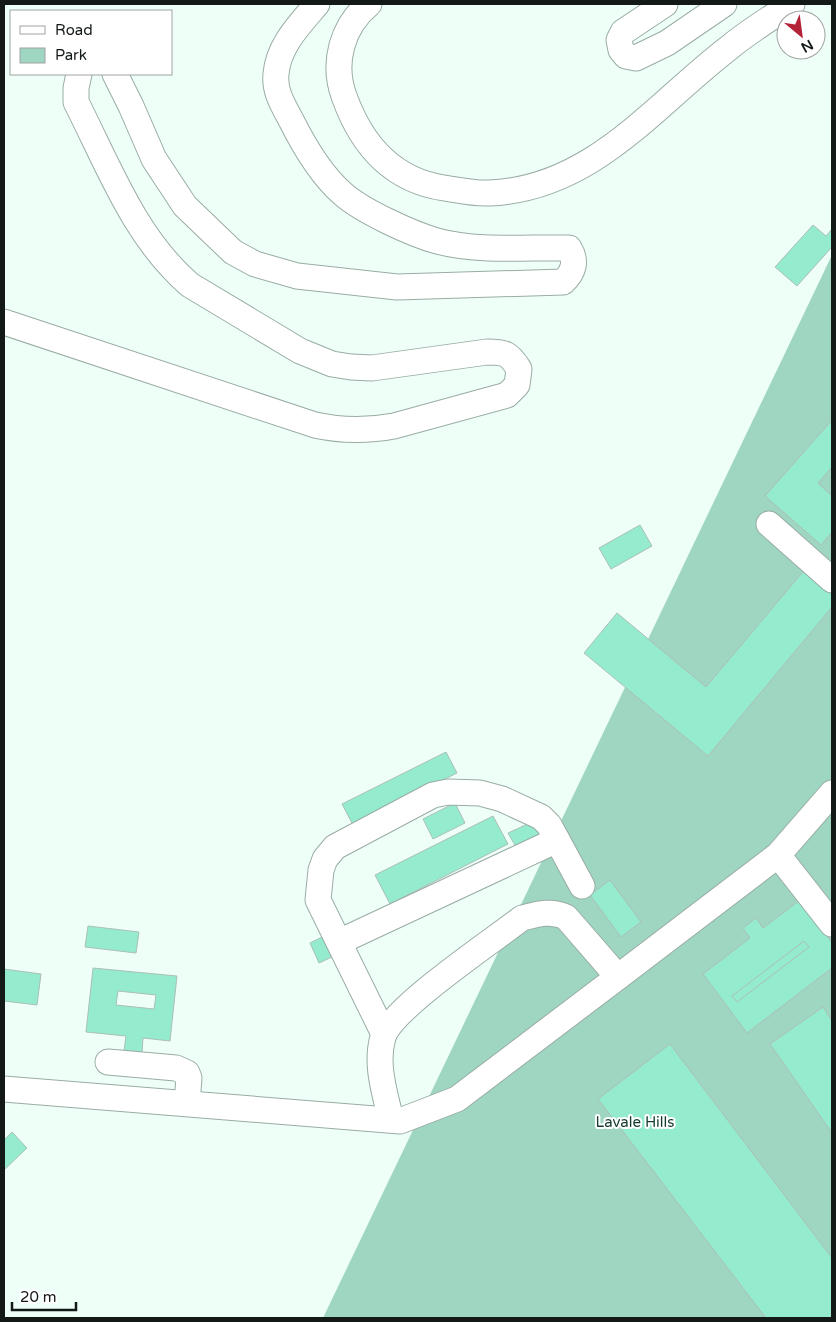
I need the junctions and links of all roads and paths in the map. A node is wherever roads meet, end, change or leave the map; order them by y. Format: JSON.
{"nodes":[{"id":1,"x":318,"y":4,"type":"edge"},
{"id":2,"x":369,"y":4,"type":"edge"},
{"id":3,"x":665,"y":4,"type":"edge"},
{"id":4,"x":724,"y":4,"type":"edge"},
{"id":5,"x":792,"y":4,"type":"edge"},
{"id":6,"x":79,"y":75,"type":"edge"},
{"id":7,"x":116,"y":75,"type":"edge"},
{"id":8,"x":4,"y":322,"type":"edge"},
{"id":9,"x":769,"y":524,"type":"dead end"},
{"id":10,"x":832,"y":580,"type":"edge"},
{"id":11,"x":832,"y":793,"type":"edge"},
{"id":12,"x":557,"y":840,"type":"junction"},
{"id":13,"x":778,"y":855,"type":"junction"},
{"id":14,"x":582,"y":886,"type":"dead end"},
{"id":15,"x":832,"y":924,"type":"edge"},
{"id":16,"x":338,"y":942,"type":"junction"},
{"id":17,"x":618,"y":977,"type":"junction"},
{"id":18,"x":384,"y":1034,"type":"junction"},
{"id":19,"x":108,"y":1062,"type":"dead end"},
{"id":20,"x":4,"y":1089,"type":"edge"},
{"id":21,"x":187,"y":1103,"type":"junction"},
{"id":22,"x":391,"y":1120,"type":"junction"}],
"edges":[{"from":1,"to":7,"type":"lane"},
{"from":2,"to":5,"type":"lane"},
{"from":3,"to":4,"type":"lane"},
{"from":6,"to":8,"type":"lane"},
{"from":9,"to":10,"type":"lane"},
{"from":11,"to":13,"type":"lane"},
{"from":12,"to":14,"type":"lane"},
{"from":12,"to":16,"type":"lane"},
{"from":12,"to":16,"type":"lane"},
{"from":13,"to":15,"type":"lane"},
{"from":13,"to":17,"type":"lane"},
{"from":16,"to":18,"type":"lane"},
{"from":17,"to":18,"type":"lane"},
{"from":17,"to":22,"type":"lane"},
{"from":18,"to":22,"type":"lane"},
{"from":19,"to":21,"type":"lane"},
{"from":20,"to":21,"type":"lane"},
{"from":21,"to":22,"type":"lane"}]}
